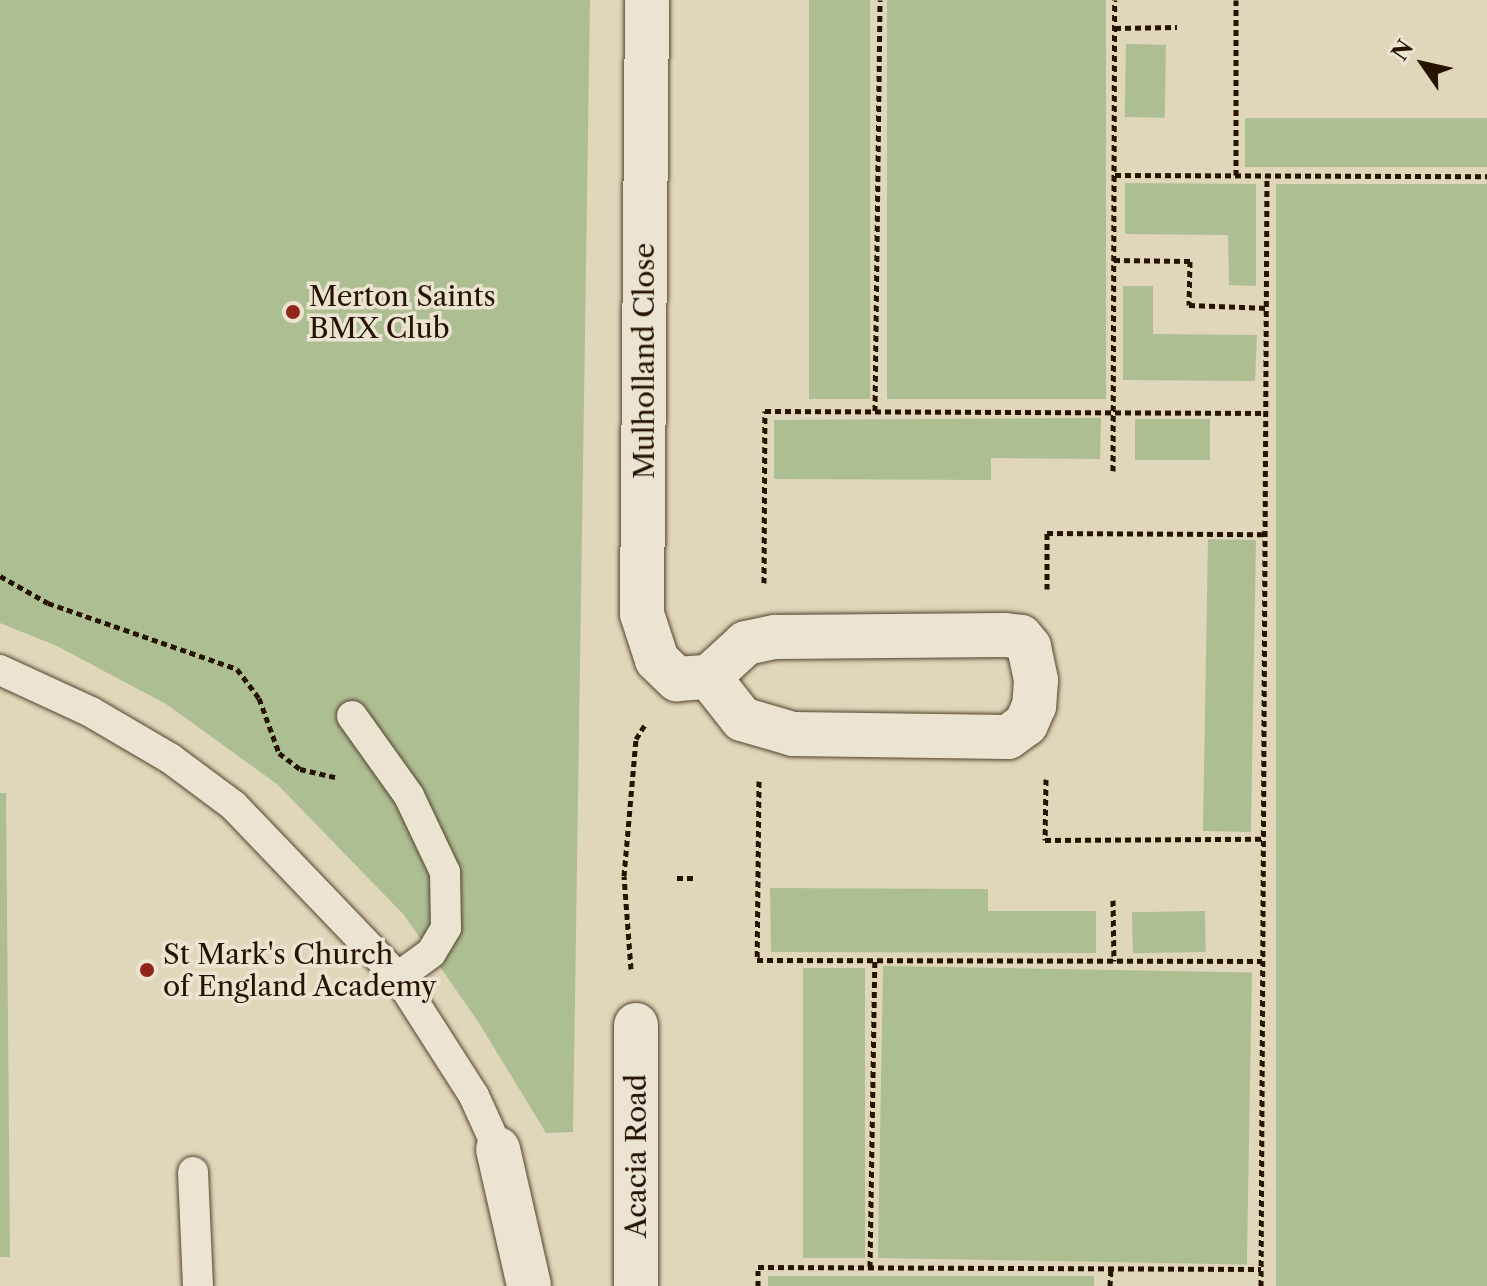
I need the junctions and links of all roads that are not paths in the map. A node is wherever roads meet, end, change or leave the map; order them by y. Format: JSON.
{"nodes":[{"id":1,"x":647,"y":0,"type":"edge"},
{"id":2,"x":0,"y":670,"type":"edge"},
{"id":3,"x":709,"y":677,"type":"junction"},
{"id":4,"x":352,"y":716,"type":"dead end"},
{"id":5,"x":398,"y":977,"type":"junction"},
{"id":6,"x":636,"y":1025,"type":"road end"},
{"id":7,"x":498,"y":1149,"type":"joint"},
{"id":8,"x":193,"y":1172,"type":"dead end"},
{"id":9,"x":198,"y":1286,"type":"edge"},
{"id":10,"x":529,"y":1286,"type":"edge"},
{"id":11,"x":636,"y":1286,"type":"edge"}],
"edges":[{"from":1,"to":3,"type":"street","name":"Mulholland Close"},
{"from":2,"to":5,"type":"lane"},
{"from":3,"to":3,"type":"street"},
{"from":4,"to":5,"type":"lane"},
{"from":5,"to":7,"type":"lane"},
{"from":6,"to":11,"type":"street","name":"Acacia Road"},
{"from":7,"to":10,"type":"street"},
{"from":8,"to":9,"type":"lane"}]}
